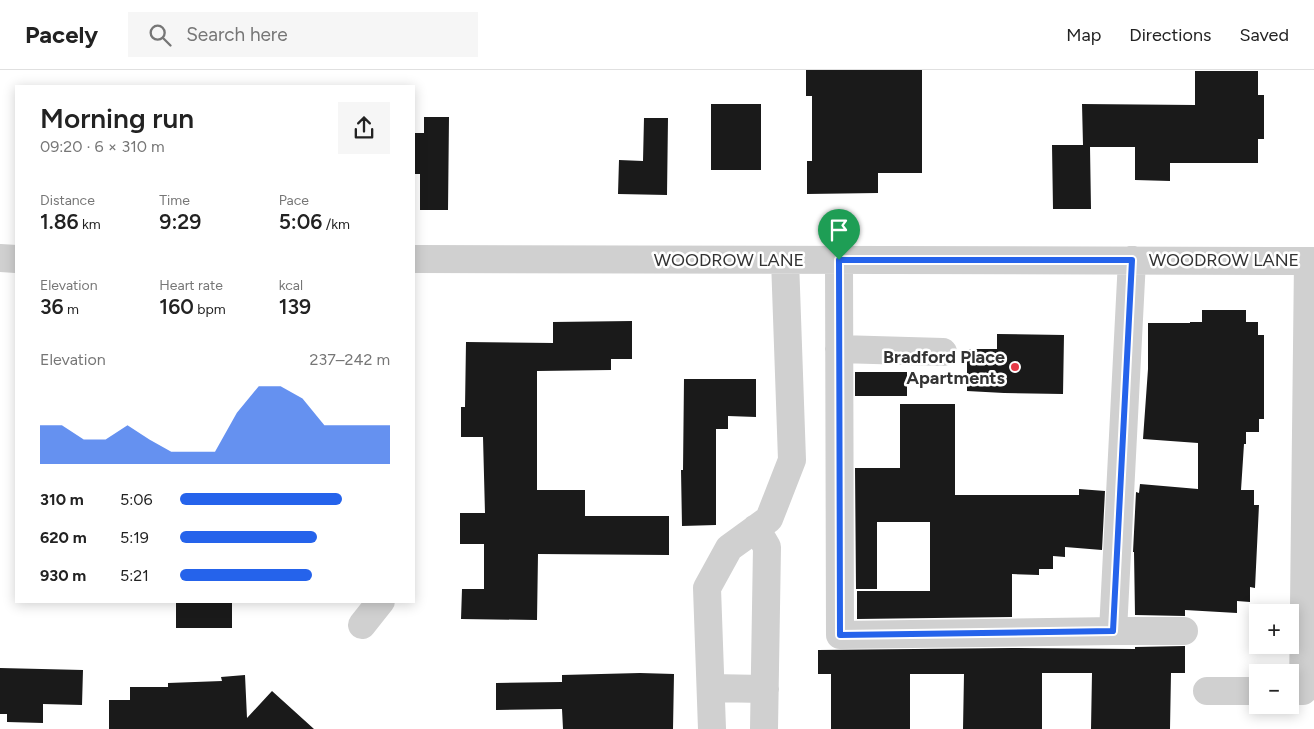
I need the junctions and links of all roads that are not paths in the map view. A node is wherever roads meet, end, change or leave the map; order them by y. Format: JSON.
{"nodes":[{"id":1,"x":0,"y":258,"type":"edge"},
{"id":2,"x":15,"y":258,"type":"edge"},
{"id":3,"x":415,"y":259,"type":"edge"},
{"id":4,"x":785,"y":260,"type":"junction"},
{"id":5,"x":839,"y":260,"type":"junction"},
{"id":6,"x":1132,"y":260,"type":"junction"},
{"id":7,"x":1311,"y":261,"type":"edge"},
{"id":8,"x":839,"y":349,"type":"junction"},
{"id":9,"x":943,"y":352,"type":"dead end"},
{"id":10,"x":756,"y":528,"type":"junction"},
{"id":11,"x":379,"y":603,"type":"edge"},
{"id":12,"x":362,"y":625,"type":"dead end"},
{"id":13,"x":1113,"y":631,"type":"junction"},
{"id":14,"x":1184,"y":631,"type":"dead end"},
{"id":15,"x":711,"y":688,"type":"junction"},
{"id":16,"x":765,"y":689,"type":"junction"},
{"id":17,"x":1207,"y":691,"type":"dead end"},
{"id":18,"x":1249,"y":691,"type":"edge"},
{"id":19,"x":1299,"y":691,"type":"edge"},
{"id":20,"x":712,"y":729,"type":"edge"},
{"id":21,"x":764,"y":729,"type":"edge"}],
"edges":[{"from":1,"to":2,"type":"street"},
{"from":3,"to":4,"type":"street","name":"WOODROW LANE"},
{"from":4,"to":5,"type":"street","name":"WOODROW LANE"},
{"from":4,"to":10,"type":"street"},
{"from":5,"to":6,"type":"street","name":"WOODROW LANE"},
{"from":5,"to":8,"type":"street"},
{"from":6,"to":7,"type":"street","name":"WOODROW LANE"},
{"from":6,"to":13,"type":"street"},
{"from":7,"to":19,"type":"street"},
{"from":8,"to":9,"type":"street"},
{"from":8,"to":13,"type":"street"},
{"from":10,"to":15,"type":"street"},
{"from":10,"to":16,"type":"street"},
{"from":11,"to":12,"type":"street"},
{"from":13,"to":14,"type":"street"},
{"from":15,"to":16,"type":"street"},
{"from":15,"to":20,"type":"street"},
{"from":16,"to":21,"type":"street"},
{"from":17,"to":18,"type":"street"}]}
